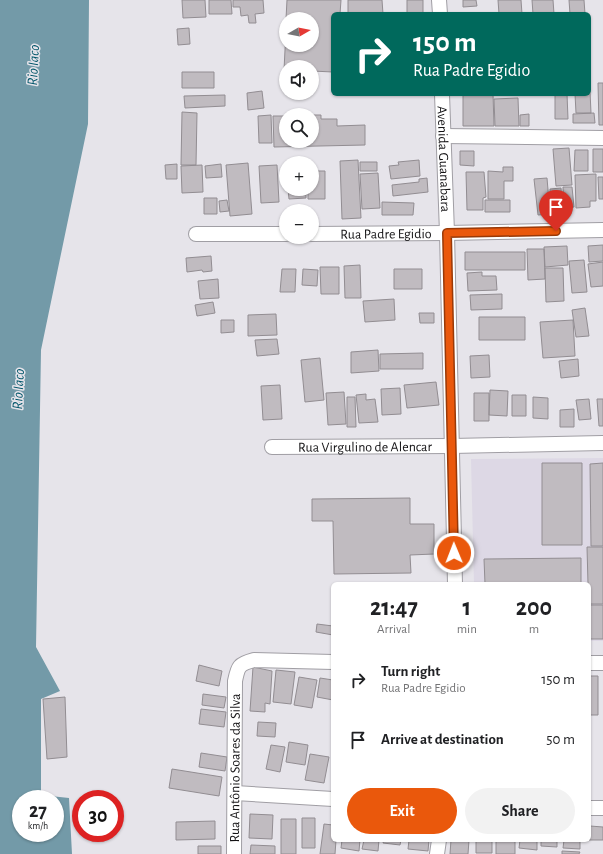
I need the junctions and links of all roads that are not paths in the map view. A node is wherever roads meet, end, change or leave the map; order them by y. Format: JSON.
{"nodes":[{"id":1,"x":439,"y":0,"type":"edge"},
{"id":2,"x":440,"y":12,"type":"edge"},
{"id":3,"x":442,"y":96,"type":"edge"},
{"id":4,"x":443,"y":136,"type":"junction"},
{"id":5,"x":603,"y":138,"type":"edge"},
{"id":6,"x":603,"y":230,"type":"edge"},
{"id":7,"x":447,"y":233,"type":"junction"},
{"id":8,"x":196,"y":234,"type":"dead end"},
{"id":9,"x":279,"y":234,"type":"edge"},
{"id":10,"x":319,"y":234,"type":"edge"},
{"id":11,"x":603,"y":443,"type":"edge"},
{"id":12,"x":452,"y":446,"type":"junction"},
{"id":13,"x":272,"y":447,"type":"dead end"},
{"id":14,"x":454,"y":582,"type":"edge"},
{"id":15,"x":331,"y":662,"type":"edge"},
{"id":16,"x":591,"y":663,"type":"edge"},
{"id":17,"x":603,"y":663,"type":"edge"},
{"id":18,"x":235,"y":793,"type":"junction"},
{"id":19,"x":331,"y":799,"type":"edge"},
{"id":20,"x":591,"y":808,"type":"edge"},
{"id":21,"x":603,"y":808,"type":"edge"},
{"id":22,"x":439,"y":842,"type":"edge"},
{"id":23,"x":234,"y":854,"type":"edge"},
{"id":24,"x":437,"y":854,"type":"edge"}],
"edges":[{"from":1,"to":2,"type":"street"},
{"from":3,"to":4,"type":"street","name":"Avenida Guanabara"},
{"from":4,"to":5,"type":"street"},
{"from":4,"to":7,"type":"street","name":"Avenida Guanabara"},
{"from":6,"to":7,"type":"street","name":"Rua Padre Egidio"},
{"from":7,"to":10,"type":"street","name":"Rua Padre Egidio"},
{"from":7,"to":12,"type":"street","name":"Avenida Guanabara"},
{"from":8,"to":9,"type":"street"},
{"from":11,"to":12,"type":"street","name":"Rua Virgulino de Alencar"},
{"from":12,"to":13,"type":"street","name":"Rua Virgulino de Alencar"},
{"from":12,"to":14,"type":"street","name":"Avenida Guanabara"},
{"from":15,"to":18,"type":"street","name":"Rua Antônio Soares da Silva"},
{"from":16,"to":17,"type":"street"},
{"from":18,"to":19,"type":"street"},
{"from":18,"to":23,"type":"street","name":"Rua Antônio Soares da Silva"},
{"from":20,"to":21,"type":"street"},
{"from":22,"to":24,"type":"street"}]}
